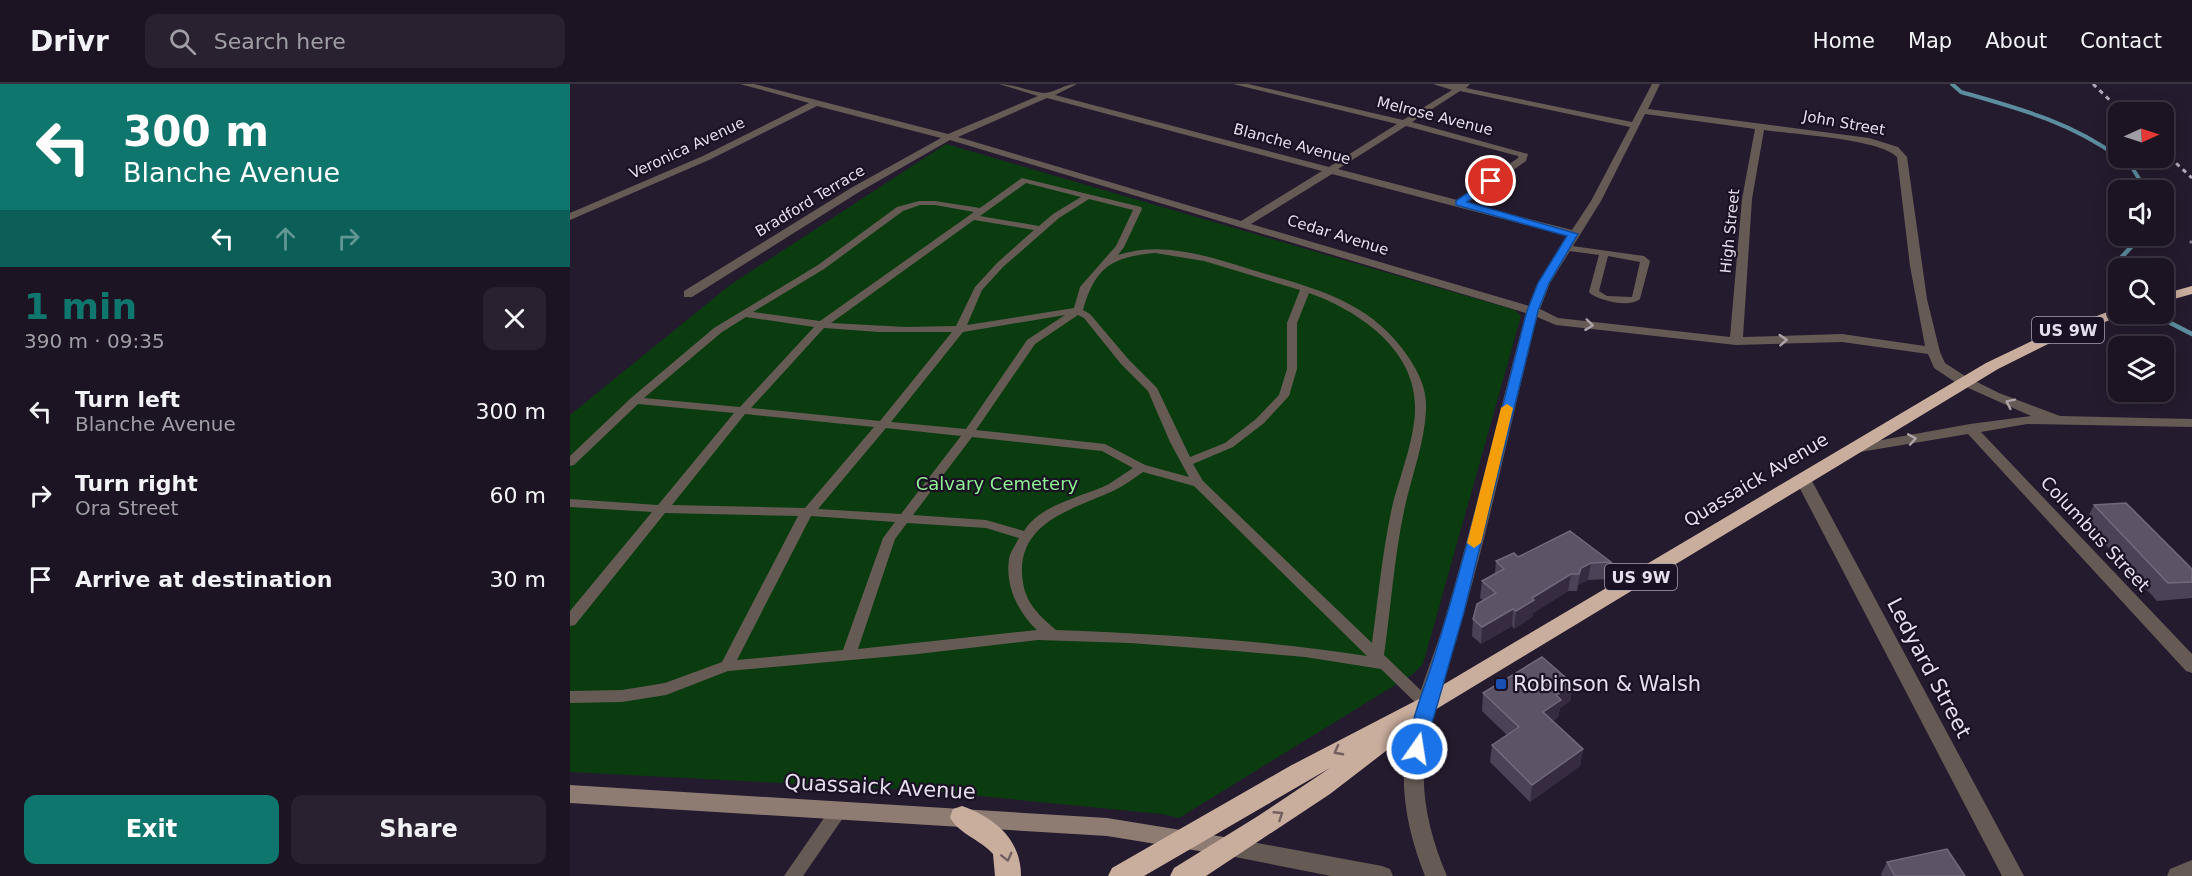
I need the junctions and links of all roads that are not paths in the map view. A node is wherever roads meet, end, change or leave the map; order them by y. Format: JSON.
{"nodes":[{"id":1,"x":744,"y":84,"type":"edge"},
{"id":2,"x":1003,"y":84,"type":"edge"},
{"id":3,"x":1073,"y":84,"type":"edge"},
{"id":4,"x":1237,"y":84,"type":"edge"},
{"id":5,"x":1437,"y":84,"type":"edge"},
{"id":6,"x":1656,"y":84,"type":"edge"},
{"id":7,"x":1463,"y":86,"type":"edge"},
{"id":8,"x":1047,"y":95,"type":"junction"},
{"id":9,"x":816,"y":103,"type":"junction"},
{"id":10,"x":1642,"y":111,"type":"junction"},
{"id":11,"x":1405,"y":123,"type":"junction"},
{"id":12,"x":1635,"y":125,"type":"junction"},
{"id":13,"x":1760,"y":125,"type":"junction"},
{"id":14,"x":949,"y":137,"type":"junction"},
{"id":15,"x":1331,"y":170,"type":"junction"},
{"id":16,"x":1088,"y":196,"type":"junction"},
{"id":17,"x":1460,"y":203,"type":"junction"},
{"id":18,"x":976,"y":214,"type":"junction"},
{"id":19,"x":570,"y":217,"type":"edge"},
{"id":20,"x":1243,"y":224,"type":"junction"},
{"id":21,"x":1041,"y":229,"type":"junction"},
{"id":22,"x":1573,"y":234,"type":"junction"},
{"id":23,"x":1565,"y":248,"type":"junction"},
{"id":24,"x":1604,"y":253,"type":"junction"},
{"id":25,"x":1110,"y":260,"type":"junction"},
{"id":26,"x":1306,"y":288,"type":"junction"},
{"id":27,"x":2192,"y":290,"type":"edge"},
{"id":28,"x":688,"y":294,"type":"dead end"},
{"id":29,"x":2174,"y":295,"type":"edge"},
{"id":30,"x":1078,"y":311,"type":"junction"},
{"id":31,"x":1533,"y":311,"type":"junction"},
{"id":32,"x":744,"y":314,"type":"junction"},
{"id":33,"x":2108,"y":316,"type":"edge"},
{"id":34,"x":820,"y":326,"type":"junction"},
{"id":35,"x":960,"y":329,"type":"junction"},
{"id":36,"x":1736,"y":341,"type":"junction"},
{"id":37,"x":1932,"y":351,"type":"junction"},
{"id":38,"x":1966,"y":381,"type":"junction"},
{"id":39,"x":635,"y":400,"type":"junction"},
{"id":40,"x":742,"y":411,"type":"junction"},
{"id":41,"x":2055,"y":419,"type":"junction"},
{"id":42,"x":2192,"y":423,"type":"edge"},
{"id":43,"x":884,"y":424,"type":"junction"},
{"id":44,"x":1970,"y":428,"type":"junction"},
{"id":45,"x":969,"y":433,"type":"junction"},
{"id":46,"x":1854,"y":449,"type":"junction"},
{"id":47,"x":570,"y":462,"type":"edge"},
{"id":48,"x":1187,"y":462,"type":"junction"},
{"id":49,"x":1142,"y":468,"type":"junction"},
{"id":50,"x":1804,"y":481,"type":"junction"},
{"id":51,"x":1198,"y":483,"type":"junction"},
{"id":52,"x":570,"y":503,"type":"edge"},
{"id":53,"x":661,"y":509,"type":"junction"},
{"id":54,"x":808,"y":512,"type":"junction"},
{"id":55,"x":903,"y":519,"type":"junction"},
{"id":56,"x":1027,"y":536,"type":"junction"},
{"id":57,"x":570,"y":621,"type":"edge"},
{"id":58,"x":1053,"y":636,"type":"junction"},
{"id":59,"x":849,"y":655,"type":"junction"},
{"id":60,"x":1381,"y":660,"type":"junction"},
{"id":61,"x":727,"y":666,"type":"junction"},
{"id":62,"x":2192,"y":666,"type":"edge"},
{"id":63,"x":570,"y":697,"type":"edge"},
{"id":64,"x":1427,"y":705,"type":"junction"},
{"id":65,"x":570,"y":794,"type":"edge"},
{"id":66,"x":839,"y":810,"type":"junction"},
{"id":67,"x":962,"y":817,"type":"junction"},
{"id":68,"x":1185,"y":838,"type":"junction"},
{"id":69,"x":1230,"y":847,"type":"junction"},
{"id":70,"x":2192,"y":870,"type":"edge"},
{"id":71,"x":793,"y":876,"type":"edge"},
{"id":72,"x":1008,"y":876,"type":"edge"},
{"id":73,"x":1121,"y":876,"type":"edge"},
{"id":74,"x":1183,"y":876,"type":"edge"},
{"id":75,"x":1382,"y":876,"type":"edge"},
{"id":76,"x":1436,"y":876,"type":"edge"},
{"id":77,"x":2013,"y":876,"type":"edge"},
{"id":78,"x":2178,"y":876,"type":"edge"}],
"edges":[{"from":1,"to":9,"type":"street","name":"Cedar Avenue"},
{"from":2,"to":8,"type":"street","name":"Blanche Avenue"},
{"from":3,"to":8,"type":"street","name":"Bradford Terrace"},
{"from":4,"to":11,"type":"street","name":"Melrose Avenue"},
{"from":5,"to":7,"type":"street"},
{"from":6,"to":10,"type":"street"},
{"from":7,"to":11,"type":"street"},
{"from":7,"to":12,"type":"street"},
{"from":8,"to":14,"type":"street","name":"Bradford Terrace"},
{"from":8,"to":15,"type":"street","name":"Blanche Avenue"},
{"from":9,"to":14,"type":"street","name":"Cedar Avenue"},
{"from":9,"to":19,"type":"street","name":"Veronica Avenue"},
{"from":10,"to":12,"type":"street"},
{"from":10,"to":13,"type":"street","name":"John Street"},
{"from":11,"to":15,"type":"street"},
{"from":11,"to":17,"type":"street","name":"Melrose Avenue"},
{"from":12,"to":22,"type":"street"},
{"from":13,"to":36,"type":"street","name":"High Street"},
{"from":13,"to":37,"type":"street","name":"John Street"},
{"from":14,"to":20,"type":"street","name":"Cedar Avenue"},
{"from":14,"to":28,"type":"street","name":"Bradford Terrace"},
{"from":15,"to":17,"type":"street","name":"Blanche Avenue"},
{"from":15,"to":20,"type":"street"},
{"from":16,"to":18,"type":"lane"},
{"from":16,"to":21,"type":"lane"},
{"from":16,"to":25,"type":"lane"},
{"from":17,"to":22,"type":"street","name":"Blanche Avenue"},
{"from":18,"to":21,"type":"lane"},
{"from":18,"to":32,"type":"lane"},
{"from":18,"to":34,"type":"lane"},
{"from":20,"to":31,"type":"street","name":"Cedar Avenue"},
{"from":21,"to":35,"type":"lane"},
{"from":22,"to":23,"type":"street"},
{"from":23,"to":24,"type":"lane"},
{"from":23,"to":31,"type":"street"},
{"from":24,"to":24,"type":"lane"},
{"from":25,"to":26,"type":"lane"},
{"from":25,"to":30,"type":"lane"},
{"from":26,"to":48,"type":"lane"},
{"from":26,"to":60,"type":"lane"},
{"from":27,"to":29,"type":"highway"},
{"from":30,"to":35,"type":"lane"},
{"from":30,"to":45,"type":"lane"},
{"from":30,"to":48,"type":"lane"},
{"from":31,"to":36,"type":"street","name":"Cedar Avenue","one_way":true},
{"from":31,"to":64,"type":"street"},
{"from":32,"to":34,"type":"lane"},
{"from":32,"to":39,"type":"lane"},
{"from":33,"to":38,"type":"highway","name":"Quassaick Avenue","number":"US 9W"},
{"from":34,"to":35,"type":"lane"},
{"from":34,"to":40,"type":"lane"},
{"from":35,"to":43,"type":"lane"},
{"from":36,"to":37,"type":"street","name":"Cedar Avenue","one_way":true},
{"from":37,"to":38,"type":"street"},
{"from":41,"to":38,"type":"street","one_way":true},
{"from":38,"to":46,"type":"highway","name":"Quassaick Avenue","number":"US 9W"},
{"from":39,"to":40,"type":"lane"},
{"from":39,"to":47,"type":"lane"},
{"from":40,"to":43,"type":"lane"},
{"from":40,"to":53,"type":"lane"},
{"from":41,"to":42,"type":"street"},
{"from":41,"to":44,"type":"street"},
{"from":43,"to":45,"type":"lane"},
{"from":43,"to":54,"type":"lane"},
{"from":46,"to":44,"type":"street","one_way":true},
{"from":44,"to":62,"type":"street","name":"Columbus Street"},
{"from":45,"to":49,"type":"lane"},
{"from":45,"to":55,"type":"lane"},
{"from":46,"to":50,"type":"highway","name":"Quassaick Avenue","number":"US 9W"},
{"from":48,"to":51,"type":"lane"},
{"from":49,"to":51,"type":"lane"},
{"from":49,"to":56,"type":"lane"},
{"from":50,"to":64,"type":"highway","name":"Quassaick Avenue","number":"US 9W"},
{"from":50,"to":77,"type":"street","name":"Ledyard Street"},
{"from":51,"to":60,"type":"lane"},
{"from":52,"to":53,"type":"lane"},
{"from":53,"to":54,"type":"lane"},
{"from":53,"to":57,"type":"lane"},
{"from":54,"to":55,"type":"lane"},
{"from":54,"to":61,"type":"lane"},
{"from":55,"to":56,"type":"lane"},
{"from":55,"to":59,"type":"lane"},
{"from":56,"to":58,"type":"lane"},
{"from":58,"to":59,"type":"lane"},
{"from":58,"to":60,"type":"lane"},
{"from":59,"to":61,"type":"lane"},
{"from":60,"to":64,"type":"lane"},
{"from":61,"to":63,"type":"lane"},
{"from":64,"to":68,"type":"highway","name":"Quassaick Avenue","number":"US 9W","one_way":true},
{"from":69,"to":64,"type":"highway","name":"Quassaick Avenue","number":"US 9W","one_way":true},
{"from":64,"to":76,"type":"street"},
{"from":65,"to":66,"type":"main road","name":"Quassaick Avenue"},
{"from":66,"to":67,"type":"main road","name":"Quassaick Avenue"},
{"from":66,"to":71,"type":"lane"},
{"from":67,"to":68,"type":"main road","name":"Quassaick Avenue"},
{"from":67,"to":72,"type":"highway","one_way":true},
{"from":68,"to":69,"type":"main road","name":"Quassaick Avenue"},
{"from":68,"to":73,"type":"highway","number":"US 9W"},
{"from":69,"to":74,"type":"highway","number":"US 9W"},
{"from":69,"to":75,"type":"street"},
{"from":70,"to":78,"type":"street"}]}
